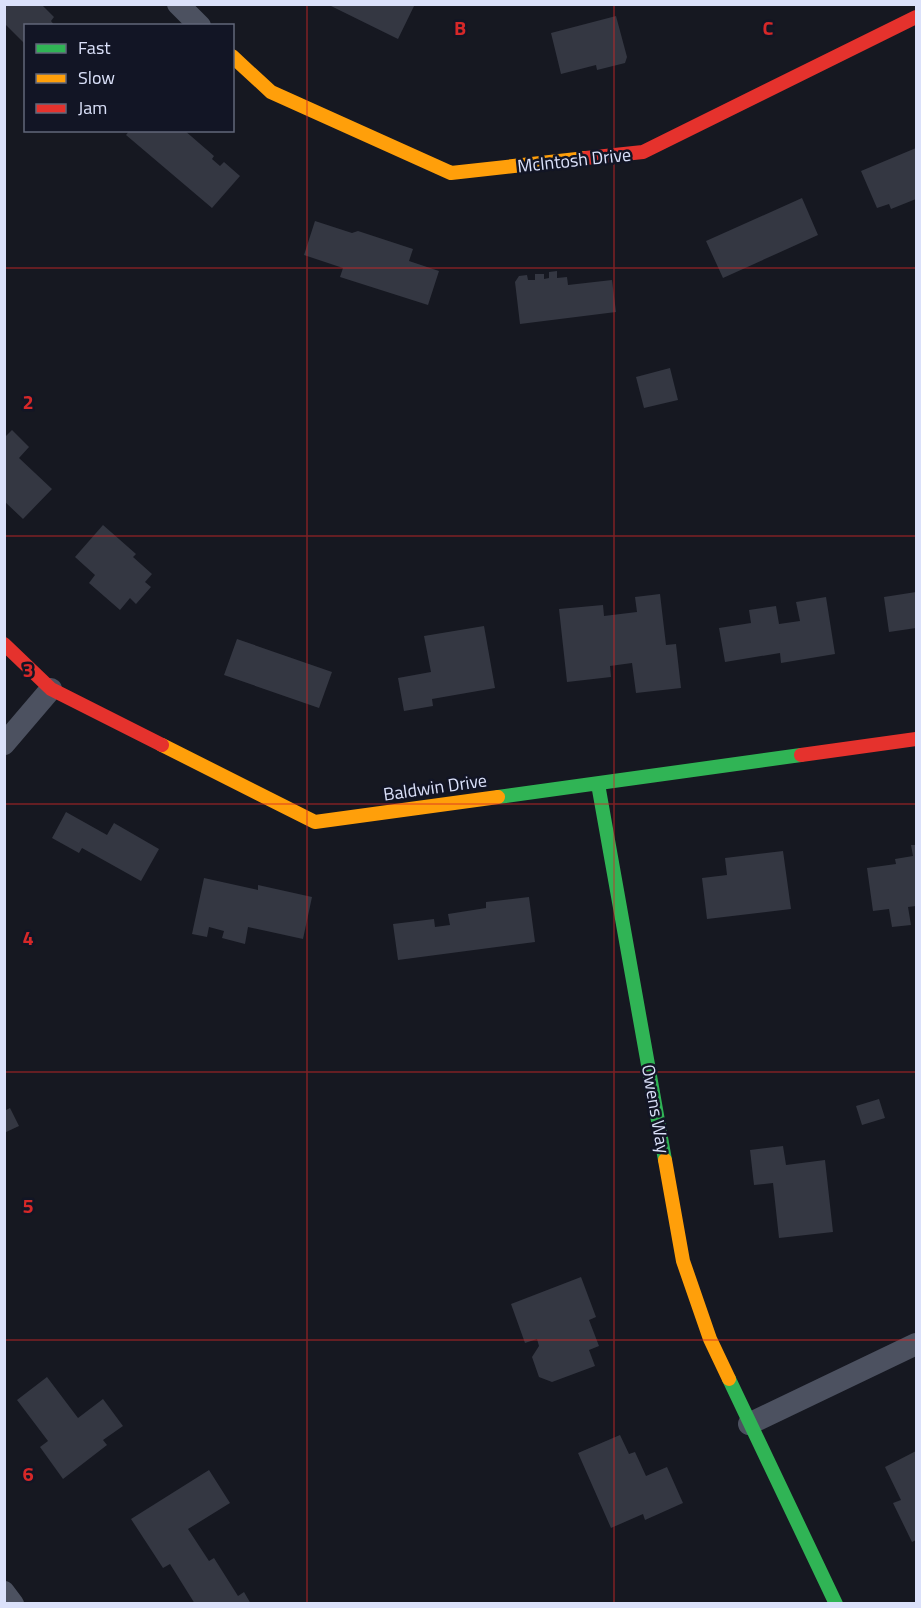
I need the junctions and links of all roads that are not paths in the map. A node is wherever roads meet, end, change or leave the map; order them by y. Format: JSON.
{"nodes":[{"id":1,"x":178,"y":4,"type":"edge"},
{"id":2,"x":916,"y":17,"type":"edge"},
{"id":3,"x":198,"y":24,"type":"edge"},
{"id":4,"x":234,"y":58,"type":"edge"},
{"id":5,"x":4,"y":644,"type":"edge"},
{"id":6,"x":51,"y":689,"type":"junction"},
{"id":7,"x":916,"y":739,"type":"edge"},
{"id":8,"x":4,"y":744,"type":"edge"},
{"id":9,"x":598,"y":784,"type":"junction"},
{"id":10,"x":916,"y":1344,"type":"edge"},
{"id":11,"x":749,"y":1424,"type":"junction"},
{"id":12,"x":4,"y":1592,"type":"edge"},
{"id":13,"x":13,"y":1604,"type":"edge"},
{"id":14,"x":836,"y":1604,"type":"edge"}],
"edges":[{"from":1,"to":3,"type":"street"},
{"from":2,"to":4,"type":"street","name":"McIntosh Drive"},
{"from":5,"to":6,"type":"street","name":"Baldwin Drive"},
{"from":6,"to":8,"type":"street"},
{"from":6,"to":9,"type":"street","name":"Baldwin Drive"},
{"from":7,"to":9,"type":"street","name":"Baldwin Drive"},
{"from":9,"to":11,"type":"street","name":"Owens Way"},
{"from":10,"to":11,"type":"street"},
{"from":11,"to":14,"type":"street","name":"Owens Way"},
{"from":12,"to":13,"type":"street"}]}
